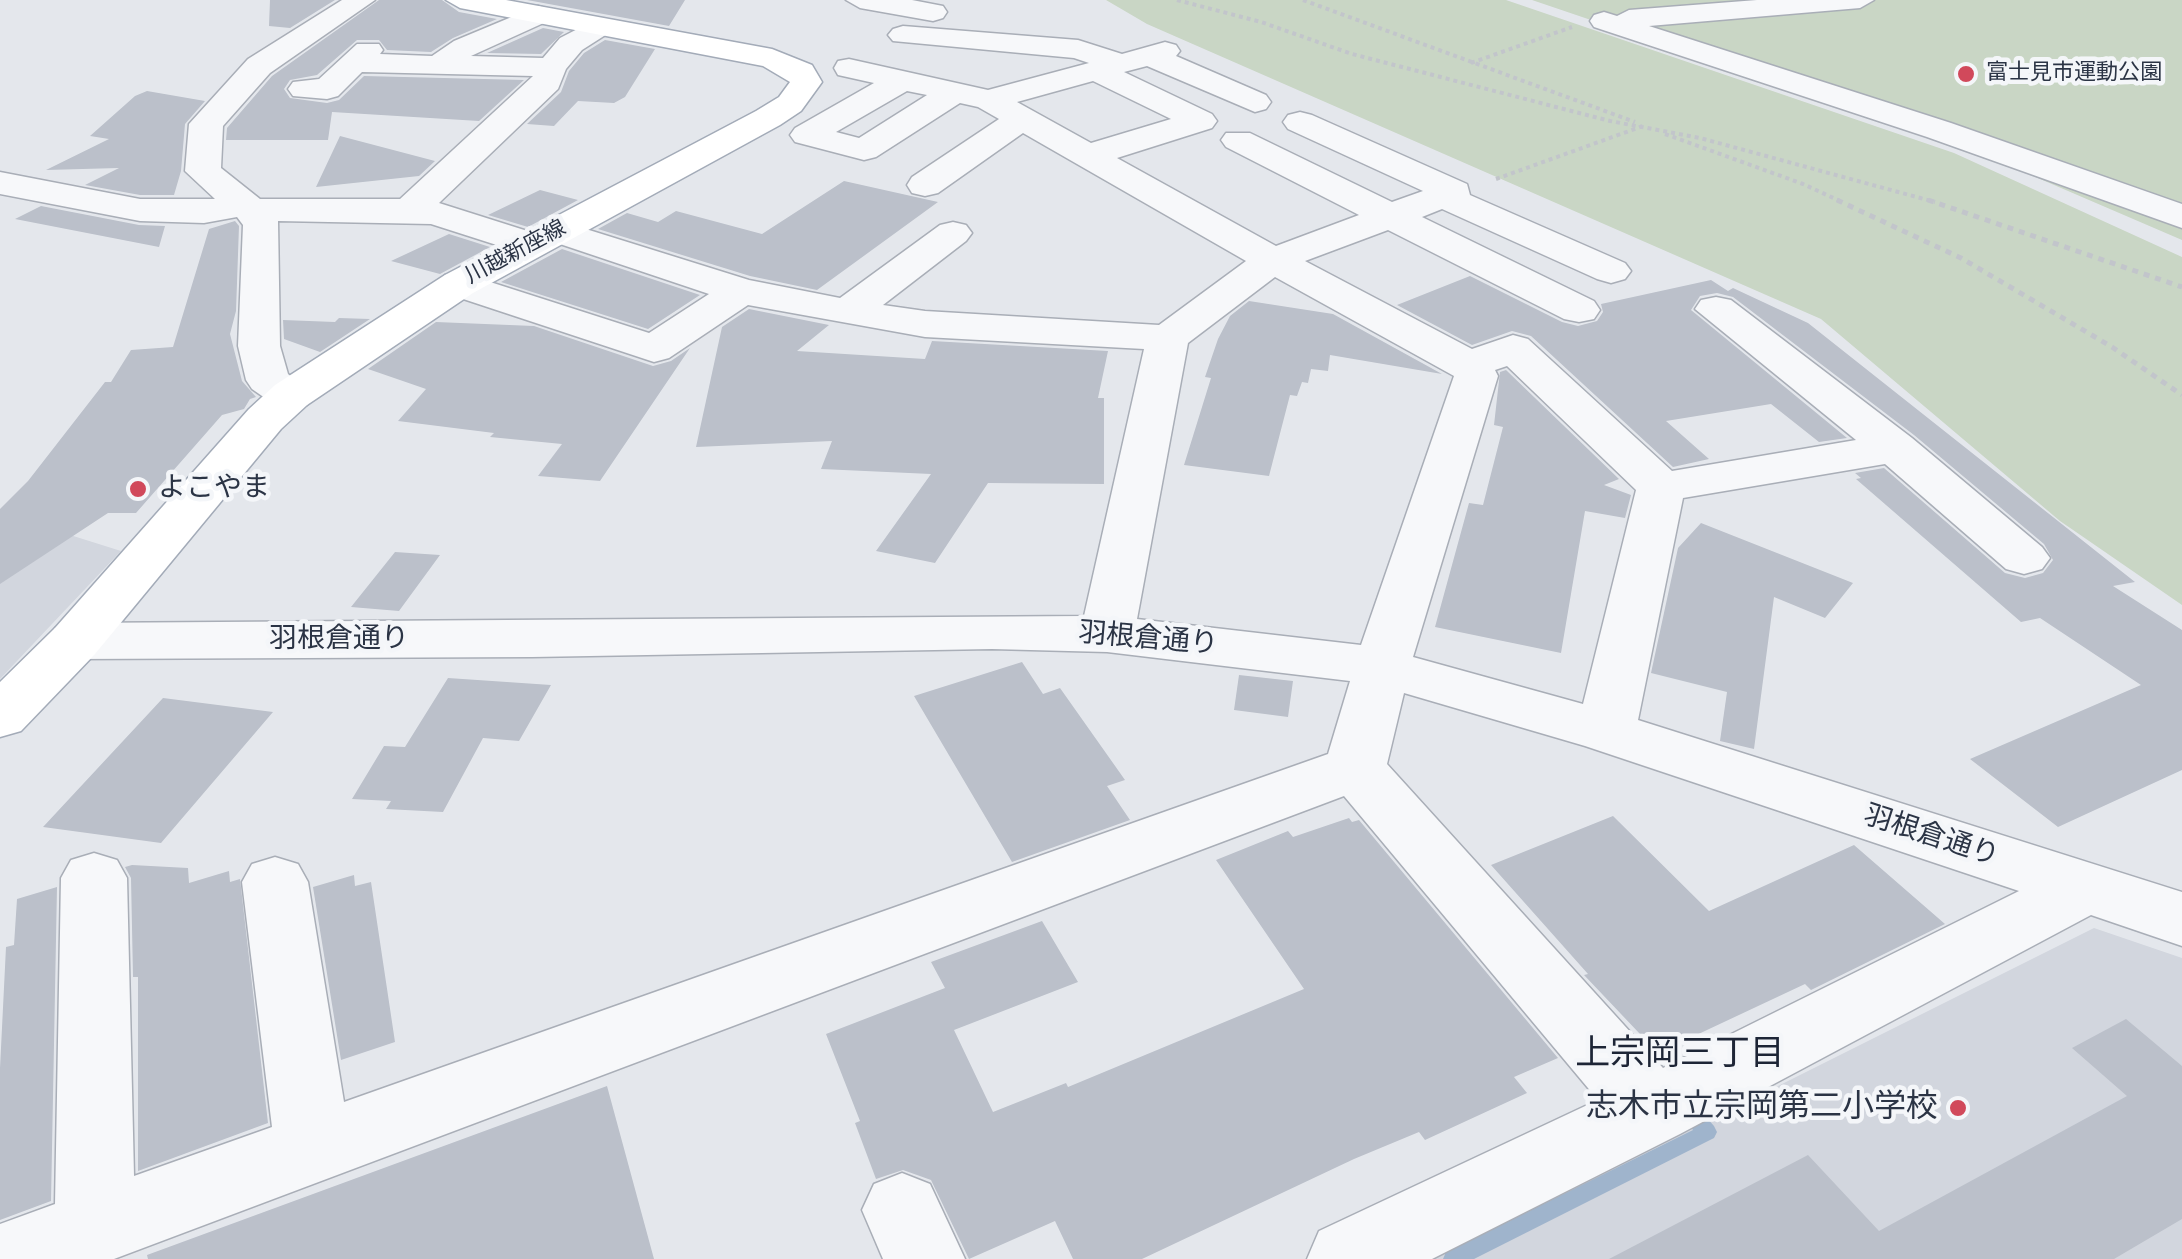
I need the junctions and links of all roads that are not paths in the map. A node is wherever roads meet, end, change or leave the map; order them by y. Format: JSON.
{"nodes":[{"id":1,"x":361,"y":0,"type":"edge"},
{"id":2,"x":460,"y":0,"type":"edge"},
{"id":3,"x":860,"y":0,"type":"edge"},
{"id":4,"x":1860,"y":0,"type":"edge"},
{"id":5,"x":1733,"y":5,"type":"edge"},
{"id":6,"x":941,"y":6,"type":"edge"},
{"id":7,"x":519,"y":8,"type":"edge"},
{"id":8,"x":603,"y":27,"type":"junction"},
{"id":9,"x":902,"y":35,"type":"junction"},
{"id":10,"x":1132,"y":60,"type":"junction"},
{"id":11,"x":438,"y":64,"type":"junction"},
{"id":12,"x":849,"y":68,"type":"junction"},
{"id":13,"x":547,"y":77,"type":"junction"},
{"id":14,"x":904,"y":80,"type":"junction"},
{"id":15,"x":806,"y":82,"type":"junction"},
{"id":16,"x":374,"y":90,"type":"dead end"},
{"id":17,"x":459,"y":90,"type":"dead end"},
{"id":18,"x":956,"y":92,"type":"junction"},
{"id":19,"x":989,"y":100,"type":"junction"},
{"id":20,"x":1255,"y":102,"type":"dead end"},
{"id":21,"x":1022,"y":119,"type":"junction"},
{"id":22,"x":1300,"y":122,"type":"dead end"},
{"id":23,"x":1238,"y":140,"type":"dead end"},
{"id":24,"x":1089,"y":155,"type":"junction"},
{"id":25,"x":0,"y":184,"type":"edge"},
{"id":26,"x":925,"y":185,"type":"dead end"},
{"id":27,"x":1443,"y":196,"type":"junction"},
{"id":28,"x":248,"y":208,"type":"junction"},
{"id":29,"x":410,"y":210,"type":"junction"},
{"id":30,"x":1390,"y":216,"type":"junction"},
{"id":31,"x":2182,"y":216,"type":"edge"},
{"id":32,"x":953,"y":233,"type":"dead end"},
{"id":33,"x":544,"y":237,"type":"junction"},
{"id":34,"x":1273,"y":260,"type":"junction"},
{"id":35,"x":1611,"y":271,"type":"dead end"},
{"id":36,"x":459,"y":284,"type":"junction"},
{"id":37,"x":741,"y":291,"type":"junction"},
{"id":38,"x":1716,"y":309,"type":"dead end"},
{"id":39,"x":1579,"y":310,"type":"dead end"},
{"id":40,"x":848,"y":312,"type":"junction"},
{"id":41,"x":1168,"y":338,"type":"junction"},
{"id":42,"x":1470,"y":365,"type":"junction"},
{"id":43,"x":291,"y":395,"type":"junction"},
{"id":44,"x":1895,"y":448,"type":"junction"},
{"id":45,"x":1661,"y":486,"type":"junction"},
{"id":46,"x":2024,"y":558,"type":"dead end"},
{"id":47,"x":1107,"y":634,"type":"junction"},
{"id":48,"x":75,"y":641,"type":"junction"},
{"id":49,"x":1382,"y":668,"type":"junction"},
{"id":50,"x":0,"y":717,"type":"edge"},
{"id":51,"x":1606,"y":730,"type":"junction"},
{"id":52,"x":1355,"y":768,"type":"junction"},
{"id":53,"x":94,"y":878,"type":"dead end"},
{"id":54,"x":275,"y":882,"type":"dead end"},
{"id":55,"x":2085,"y":888,"type":"junction"},
{"id":56,"x":2182,"y":919,"type":"edge"},
{"id":57,"x":1654,"y":1110,"type":"junction"},
{"id":58,"x":313,"y":1147,"type":"junction"},
{"id":59,"x":95,"y":1228,"type":"junction"},
{"id":60,"x":10,"y":1259,"type":"edge"},
{"id":61,"x":1348,"y":1259,"type":"edge"}],
"edges":[{"from":1,"to":28,"type":"street"},
{"from":2,"to":7,"type":"main road"},
{"from":3,"to":6,"type":"street"},
{"from":4,"to":5,"type":"street"},
{"from":5,"to":31,"type":"street"},
{"from":6,"to":9,"type":"street"},
{"from":7,"to":8,"type":"main road"},
{"from":7,"to":11,"type":"street"},
{"from":8,"to":13,"type":"street"},
{"from":8,"to":15,"type":"main road"},
{"from":9,"to":10,"type":"street"},
{"from":9,"to":12,"type":"street"},
{"from":10,"to":19,"type":"street"},
{"from":10,"to":20,"type":"street"},
{"from":10,"to":24,"type":"street"},
{"from":11,"to":13,"type":"street"},
{"from":11,"to":16,"type":"street"},
{"from":12,"to":14,"type":"street"},
{"from":12,"to":15,"type":"street"},
{"from":13,"to":17,"type":"street"},
{"from":13,"to":29,"type":"street"},
{"from":14,"to":18,"type":"street"},
{"from":14,"to":18,"type":"street"},
{"from":15,"to":33,"type":"main road","name":"川越新座線"},
{"from":18,"to":19,"type":"street"},
{"from":19,"to":21,"type":"street"},
{"from":21,"to":24,"type":"street"},
{"from":21,"to":26,"type":"street"},
{"from":22,"to":27,"type":"street"},
{"from":23,"to":30,"type":"street"},
{"from":24,"to":34,"type":"street"},
{"from":25,"to":28,"type":"street"},
{"from":27,"to":30,"type":"street"},
{"from":27,"to":35,"type":"street"},
{"from":28,"to":29,"type":"street"},
{"from":28,"to":43,"type":"street"},
{"from":29,"to":33,"type":"street"},
{"from":30,"to":34,"type":"street"},
{"from":30,"to":39,"type":"street"},
{"from":32,"to":40,"type":"street"},
{"from":33,"to":36,"type":"main road","name":"川越新座線"},
{"from":33,"to":37,"type":"street"},
{"from":34,"to":41,"type":"street"},
{"from":34,"to":42,"type":"street"},
{"from":36,"to":37,"type":"street"},
{"from":36,"to":43,"type":"main road","name":"川越新座線"},
{"from":37,"to":40,"type":"street"},
{"from":38,"to":44,"type":"street"},
{"from":40,"to":41,"type":"street"},
{"from":41,"to":47,"type":"street"},
{"from":42,"to":45,"type":"street"},
{"from":42,"to":49,"type":"street"},
{"from":43,"to":48,"type":"main road","name":"川越新座線"},
{"from":44,"to":45,"type":"street"},
{"from":44,"to":46,"type":"street"},
{"from":45,"to":51,"type":"street"},
{"from":47,"to":48,"type":"street","name":"羽根倉通り"},
{"from":47,"to":49,"type":"street","name":"羽根倉通り"},
{"from":48,"to":50,"type":"main road","name":"川越新座線"},
{"from":49,"to":51,"type":"street","name":"羽根倉通り"},
{"from":49,"to":52,"type":"street"},
{"from":51,"to":55,"type":"street","name":"羽根倉通り"},
{"from":52,"to":57,"type":"street"},
{"from":52,"to":58,"type":"street"},
{"from":53,"to":59,"type":"street"},
{"from":54,"to":58,"type":"street"},
{"from":55,"to":56,"type":"street","name":"羽根倉通り"},
{"from":55,"to":57,"type":"street"},
{"from":57,"to":61,"type":"street"},
{"from":58,"to":59,"type":"street"},
{"from":59,"to":60,"type":"street"}]}
